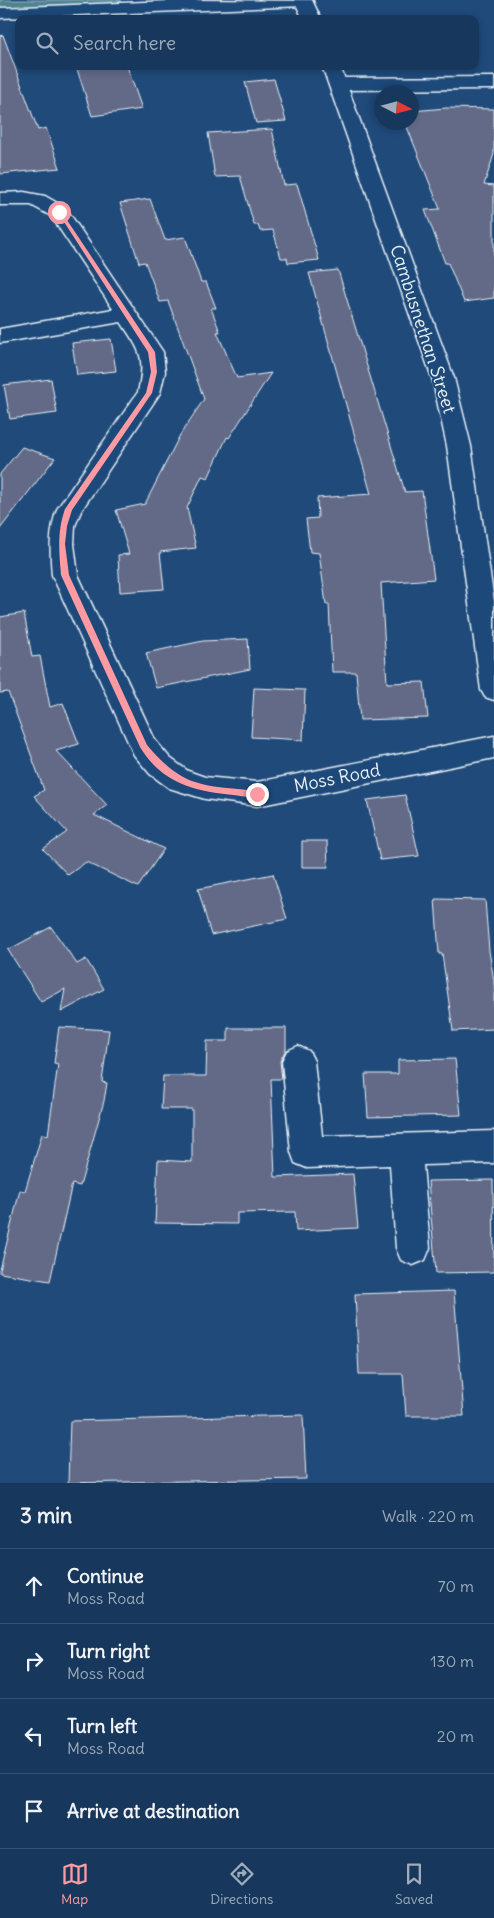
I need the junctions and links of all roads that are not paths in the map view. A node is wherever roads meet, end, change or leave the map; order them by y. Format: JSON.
{"nodes":[{"id":1,"x":304,"y":1,"type":"edge"},
{"id":2,"x":0,"y":13,"type":"edge"},
{"id":3,"x":310,"y":15,"type":"edge"},
{"id":4,"x":335,"y":75,"type":"edge"},
{"id":5,"x":494,"y":83,"type":"edge"},
{"id":6,"x":0,"y":199,"type":"edge"},
{"id":7,"x":127,"y":314,"type":"junction"},
{"id":8,"x":0,"y":336,"type":"edge"},
{"id":9,"x":488,"y":610,"type":"edge"},
{"id":10,"x":494,"y":690,"type":"edge"},
{"id":11,"x":494,"y":747,"type":"edge"},
{"id":12,"x":298,"y":1061,"type":"dead end"},
{"id":13,"x":494,"y":1147,"type":"edge"},
{"id":14,"x":405,"y":1150,"type":"junction"},
{"id":15,"x":413,"y":1248,"type":"dead end"}],
"edges":[{"from":1,"to":2,"type":"street"},
{"from":1,"to":3,"type":"street"},
{"from":4,"to":5,"type":"street"},
{"from":4,"to":9,"type":"street","name":"Cambusnethan Street"},
{"from":6,"to":7,"type":"street","name":"Moss Road"},
{"from":7,"to":8,"type":"street"},
{"from":7,"to":11,"type":"street","name":"Moss Road"},
{"from":9,"to":10,"type":"street","name":"Cambusnethan Street"},
{"from":12,"to":14,"type":"street"},
{"from":13,"to":14,"type":"street"},
{"from":14,"to":15,"type":"street"}]}
